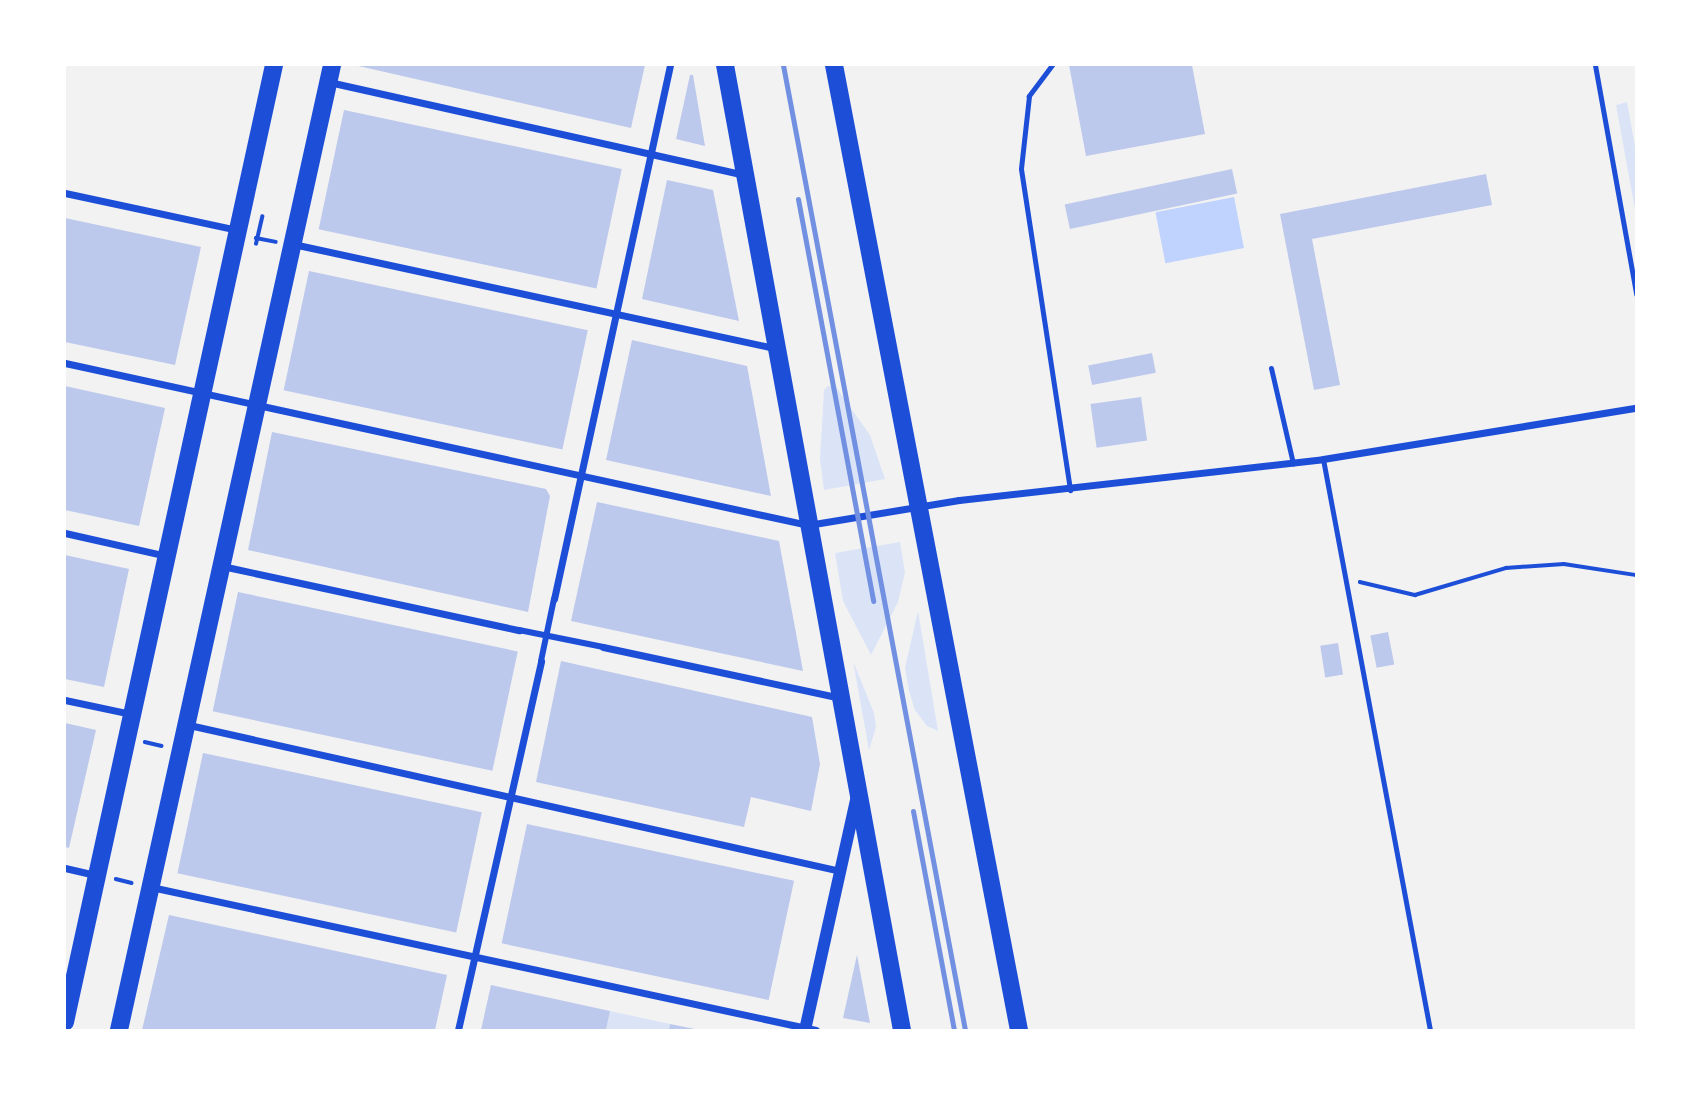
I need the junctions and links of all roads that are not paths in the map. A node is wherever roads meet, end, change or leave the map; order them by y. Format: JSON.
{"nodes":[{"id":1,"x":274,"y":65,"type":"edge"},
{"id":2,"x":670,"y":65,"type":"edge"},
{"id":3,"x":725,"y":65,"type":"edge"},
{"id":4,"x":834,"y":65,"type":"edge"},
{"id":5,"x":1052,"y":65,"type":"edge"},
{"id":6,"x":1595,"y":65,"type":"edge"},
{"id":7,"x":330,"y":73,"type":"edge"},
{"id":8,"x":650,"y":154,"type":"junction"},
{"id":9,"x":744,"y":175,"type":"junction"},
{"id":10,"x":65,"y":193,"type":"edge"},
{"id":11,"x":238,"y":230,"type":"junction"},
{"id":12,"x":292,"y":244,"type":"junction"},
{"id":13,"x":1636,"y":294,"type":"edge"},
{"id":14,"x":616,"y":314,"type":"junction"},
{"id":15,"x":776,"y":348,"type":"junction"},
{"id":16,"x":65,"y":363,"type":"edge"},
{"id":17,"x":1271,"y":368,"type":"dead end"},
{"id":18,"x":202,"y":393,"type":"junction"},
{"id":19,"x":257,"y":405,"type":"junction"},
{"id":20,"x":1636,"y":408,"type":"edge"},
{"id":21,"x":1322,"y":459,"type":"junction"},
{"id":22,"x":1293,"y":463,"type":"junction"},
{"id":23,"x":581,"y":475,"type":"junction"},
{"id":24,"x":1070,"y":491,"type":"junction"},
{"id":25,"x":919,"y":507,"type":"junction"},
{"id":26,"x":808,"y":524,"type":"junction"},
{"id":27,"x":65,"y":533,"type":"edge"},
{"id":28,"x":167,"y":556,"type":"junction"},
{"id":29,"x":221,"y":566,"type":"junction"},
{"id":30,"x":554,"y":599,"type":"joint"},
{"id":31,"x":519,"y":629,"type":"joint"},
{"id":32,"x":547,"y":635,"type":"junction"},
{"id":33,"x":603,"y":647,"type":"joint"},
{"id":34,"x":541,"y":661,"type":"joint"},
{"id":35,"x":840,"y":698,"type":"junction"},
{"id":36,"x":65,"y":700,"type":"edge"},
{"id":37,"x":132,"y":715,"type":"junction"},
{"id":38,"x":187,"y":724,"type":"junction"},
{"id":39,"x":858,"y":793,"type":"junction"},
{"id":40,"x":510,"y":797,"type":"junction"},
{"id":41,"x":65,"y":868,"type":"edge"},
{"id":42,"x":840,"y":871,"type":"junction"},
{"id":43,"x":97,"y":875,"type":"junction"},
{"id":44,"x":151,"y":887,"type":"junction"},
{"id":45,"x":475,"y":957,"type":"junction"},
{"id":46,"x":65,"y":1022,"type":"edge"},
{"id":47,"x":119,"y":1030,"type":"edge"},
{"id":48,"x":458,"y":1030,"type":"edge"},
{"id":49,"x":809,"y":1030,"type":"edge"},
{"id":50,"x":902,"y":1030,"type":"edge"},
{"id":51,"x":1019,"y":1030,"type":"edge"},
{"id":52,"x":1430,"y":1030,"type":"edge"}],
"edges":[{"from":1,"to":11,"type":"main road"},
{"from":2,"to":8,"type":"street"},
{"from":3,"to":9,"type":"main road"},
{"from":4,"to":25,"type":"main road"},
{"from":5,"to":24,"type":"lane"},
{"from":6,"to":13,"type":"lane"},
{"from":7,"to":8,"type":"street"},
{"from":7,"to":12,"type":"main road"},
{"from":8,"to":9,"type":"street"},
{"from":8,"to":14,"type":"street"},
{"from":9,"to":15,"type":"main road"},
{"from":10,"to":11,"type":"street"},
{"from":11,"to":18,"type":"main road"},
{"from":12,"to":14,"type":"street"},
{"from":12,"to":19,"type":"main road"},
{"from":14,"to":15,"type":"street"},
{"from":14,"to":23,"type":"street"},
{"from":15,"to":26,"type":"main road"},
{"from":16,"to":18,"type":"street"},
{"from":17,"to":22,"type":"lane"},
{"from":18,"to":19,"type":"street"},
{"from":18,"to":28,"type":"main road"},
{"from":19,"to":23,"type":"street"},
{"from":19,"to":29,"type":"main road"},
{"from":20,"to":21,"type":"street"},
{"from":21,"to":22,"type":"street"},
{"from":21,"to":52,"type":"lane"},
{"from":22,"to":24,"type":"street"},
{"from":23,"to":26,"type":"street"},
{"from":23,"to":30,"type":"street"},
{"from":24,"to":25,"type":"street"},
{"from":25,"to":26,"type":"street"},
{"from":25,"to":51,"type":"main road"},
{"from":26,"to":35,"type":"main road"},
{"from":27,"to":28,"type":"street"},
{"from":28,"to":37,"type":"main road"},
{"from":29,"to":31,"type":"street"},
{"from":29,"to":38,"type":"main road"},
{"from":30,"to":32,"type":"street"},
{"from":31,"to":32,"type":"street"},
{"from":32,"to":33,"type":"street"},
{"from":32,"to":34,"type":"street"},
{"from":33,"to":35,"type":"street"},
{"from":34,"to":40,"type":"street"},
{"from":35,"to":39,"type":"main road"},
{"from":36,"to":37,"type":"street"},
{"from":37,"to":43,"type":"main road"},
{"from":38,"to":40,"type":"street"},
{"from":38,"to":44,"type":"main road"},
{"from":39,"to":42,"type":"street"},
{"from":39,"to":50,"type":"main road"},
{"from":40,"to":42,"type":"street"},
{"from":40,"to":45,"type":"street"},
{"from":41,"to":43,"type":"street"},
{"from":42,"to":49,"type":"street"},
{"from":43,"to":46,"type":"main road"},
{"from":44,"to":45,"type":"street"},
{"from":44,"to":47,"type":"main road"},
{"from":45,"to":48,"type":"street"},
{"from":45,"to":49,"type":"street"}]}
